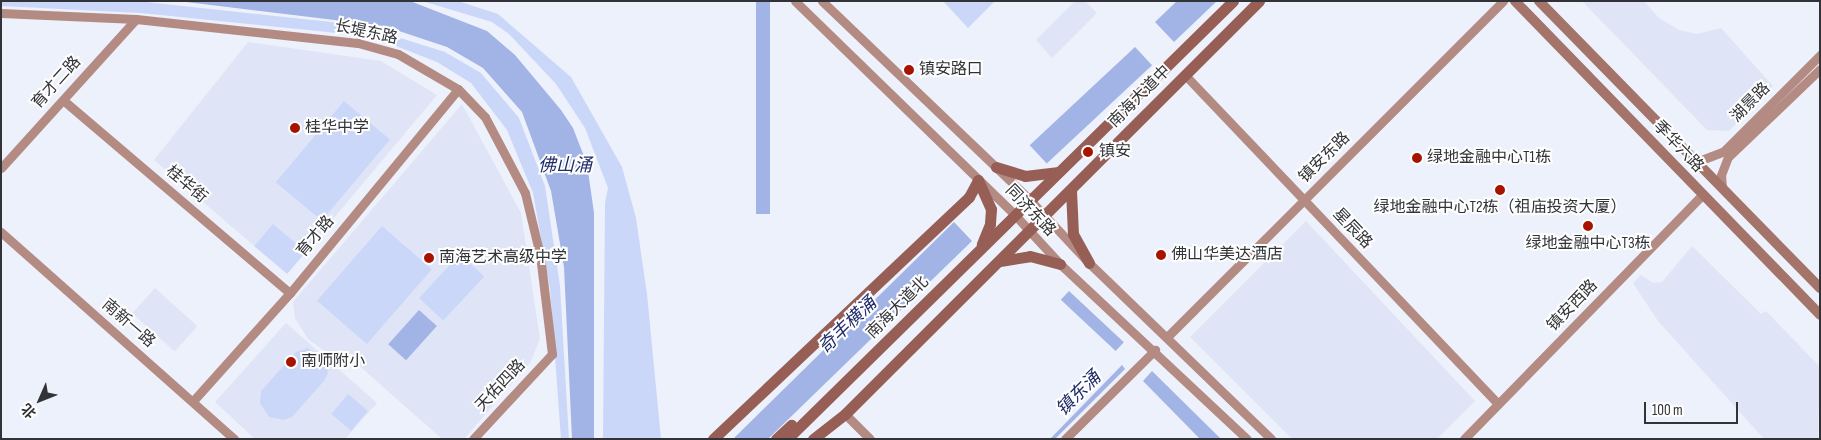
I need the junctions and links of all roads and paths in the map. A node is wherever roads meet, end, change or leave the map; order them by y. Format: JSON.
{"nodes":[{"id":1,"x":795,"y":1,"type":"edge"},
{"id":2,"x":822,"y":1,"type":"edge"},
{"id":3,"x":1233,"y":1,"type":"edge"},
{"id":4,"x":1258,"y":1,"type":"edge"},
{"id":5,"x":1503,"y":1,"type":"edge"},
{"id":6,"x":1515,"y":1,"type":"edge"},
{"id":7,"x":1539,"y":1,"type":"edge"},
{"id":8,"x":1,"y":13,"type":"edge"},
{"id":9,"x":136,"y":20,"type":"junction"},
{"id":10,"x":1820,"y":55,"type":"edge"},
{"id":11,"x":1820,"y":69,"type":"edge"},
{"id":12,"x":1185,"y":75,"type":"junction"},
{"id":13,"x":458,"y":89,"type":"junction"},
{"id":14,"x":63,"y":100,"type":"junction"},
{"id":15,"x":1696,"y":162,"type":"junction"},
{"id":16,"x":996,"y":167,"type":"junction"},
{"id":17,"x":1,"y":168,"type":"edge"},
{"id":18,"x":1059,"y":171,"type":"junction"},
{"id":19,"x":978,"y":180,"type":"junction"},
{"id":20,"x":1722,"y":188,"type":"junction"},
{"id":21,"x":1071,"y":190,"type":"junction"},
{"id":22,"x":1703,"y":194,"type":"junction"},
{"id":23,"x":1030,"y":200,"type":"junction"},
{"id":24,"x":1304,"y":200,"type":"junction"},
{"id":25,"x":1015,"y":215,"type":"junction"},
{"id":26,"x":1046,"y":217,"type":"junction"},
{"id":27,"x":1030,"y":232,"type":"junction"},
{"id":28,"x":2,"y":234,"type":"edge"},
{"id":29,"x":980,"y":249,"type":"junction"},
{"id":30,"x":1000,"y":261,"type":"junction"},
{"id":31,"x":1089,"y":263,"type":"junction"},
{"id":32,"x":1060,"y":264,"type":"junction"},
{"id":33,"x":1820,"y":288,"type":"edge"},
{"id":34,"x":290,"y":293,"type":"junction"},
{"id":35,"x":1820,"y":315,"type":"edge"},
{"id":36,"x":1168,"y":336,"type":"junction"},
{"id":37,"x":1155,"y":350,"type":"junction"},
{"id":38,"x":552,"y":354,"type":"joint"},
{"id":39,"x":830,"y":397,"type":"junction"},
{"id":40,"x":192,"y":401,"type":"junction"},
{"id":41,"x":1498,"y":404,"type":"junction"},
{"id":42,"x":846,"y":414,"type":"junction"},
{"id":43,"x":826,"y":433,"type":"edge"},
{"id":44,"x":233,"y":438,"type":"edge"},
{"id":45,"x":473,"y":439,"type":"edge"},
{"id":46,"x":713,"y":439,"type":"edge"},
{"id":47,"x":776,"y":439,"type":"edge"},
{"id":48,"x":788,"y":439,"type":"edge"},
{"id":49,"x":814,"y":439,"type":"edge"},
{"id":50,"x":870,"y":439,"type":"edge"},
{"id":51,"x":1065,"y":439,"type":"edge"},
{"id":52,"x":1247,"y":439,"type":"edge"},
{"id":53,"x":1271,"y":439,"type":"edge"},
{"id":54,"x":1464,"y":439,"type":"edge"}],
"edges":[{"from":1,"to":19,"type":"street","name":"同济东路"},
{"from":2,"to":16,"type":"street","name":"同济东路"},
{"from":3,"to":18,"type":"highway","name":"南海大道中"},
{"from":4,"to":12,"type":"highway","name":"南海大道中"},
{"from":5,"to":24,"type":"street","name":"镇安东路"},
{"from":6,"to":22,"type":"main road","name":"季华六路"},
{"from":7,"to":15,"type":"main road","name":"季华六路"},
{"from":8,"to":9,"type":"street","name":"长堤东路"},
{"from":9,"to":13,"type":"street","name":"长堤东路"},
{"from":9,"to":14,"type":"street","name":"育才二路"},
{"from":10,"to":15,"type":"street","name":"湖景路"},
{"from":11,"to":20,"type":"street","name":"湖景路"},
{"from":12,"to":21,"type":"highway","name":"南海大道中"},
{"from":12,"to":24,"type":"street","name":"星辰路"},
{"from":13,"to":34,"type":"street","name":"育才路"},
{"from":13,"to":38,"type":"street","name":"长堤东路"},
{"from":14,"to":17,"type":"street","name":"育才二路"},
{"from":14,"to":34,"type":"street","name":"桂华街"},
{"from":15,"to":20,"type":"main road","name":"季华六路"},
{"from":16,"to":18,"type":"highway"},
{"from":16,"to":23,"type":"street","name":"同济东路"},
{"from":18,"to":23,"type":"highway","name":"南海大道中"},
{"from":19,"to":25,"type":"street","name":"同济东路"},
{"from":19,"to":29,"type":"highway"},
{"from":19,"to":46,"type":"highway"},
{"from":20,"to":33,"type":"main road","name":"季华六路"},
{"from":21,"to":26,"type":"highway","name":"南海大道中"},
{"from":21,"to":31,"type":"highway"},
{"from":22,"to":35,"type":"main road","name":"季华六路"},
{"from":22,"to":41,"type":"street","name":"镇安西路"},
{"from":23,"to":25,"type":"highway","name":"南海大道北"},
{"from":23,"to":26,"type":"street","name":"同济东路"},
{"from":24,"to":36,"type":"street","name":"镇安东路"},
{"from":24,"to":41,"type":"street","name":"星辰路"},
{"from":25,"to":27,"type":"street","name":"同济东路"},
{"from":25,"to":29,"type":"highway","name":"南海大道北"},
{"from":26,"to":27,"type":"highway"},
{"from":26,"to":31,"type":"street","name":"同济东路"},
{"from":27,"to":30,"type":"highway"},
{"from":27,"to":32,"type":"street","name":"同济东路"},
{"from":28,"to":40,"type":"street","name":"南新一路"},
{"from":29,"to":39,"type":"highway","name":"南海大道北"},
{"from":30,"to":32,"type":"highway"},
{"from":30,"to":42,"type":"highway"},
{"from":31,"to":36,"type":"street","name":"同济东路"},
{"from":32,"to":37,"type":"street","name":"同济东路"},
{"from":34,"to":40,"type":"street","name":"育才路"},
{"from":36,"to":53,"type":"street","name":"同济东路"},
{"from":37,"to":51,"type":"street"},
{"from":37,"to":52,"type":"street","name":"同济东路"},
{"from":38,"to":45,"type":"street","name":"天佑四路"},
{"from":39,"to":47,"type":"highway"},
{"from":39,"to":48,"type":"highway","name":"南海大道北"},
{"from":40,"to":44,"type":"street","name":"南新一路"},
{"from":41,"to":54,"type":"street","name":"镇安西路"},
{"from":42,"to":43,"type":"highway"},
{"from":42,"to":50,"type":"street"},
{"from":43,"to":49,"type":"highway"}]}
